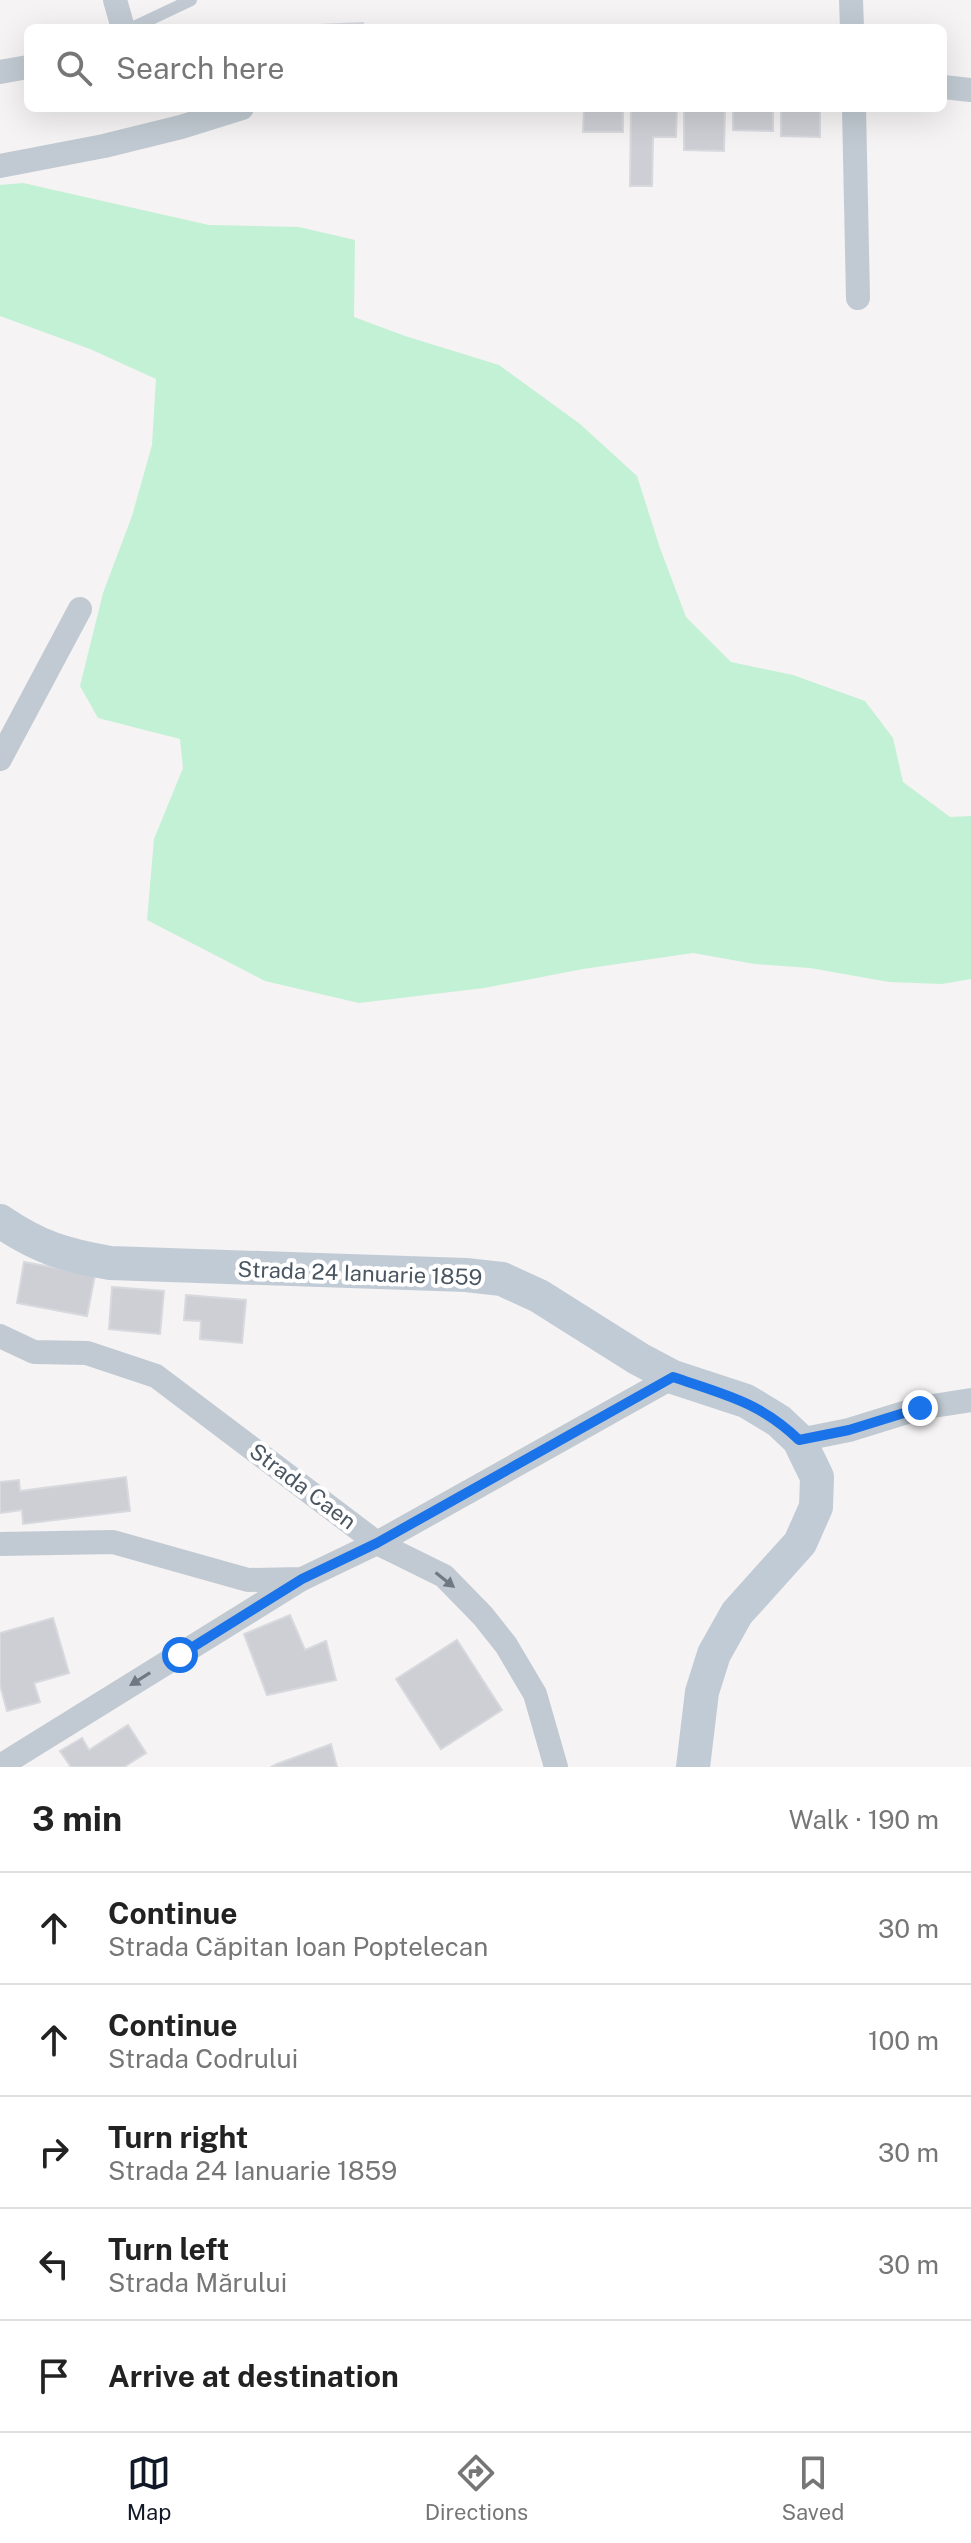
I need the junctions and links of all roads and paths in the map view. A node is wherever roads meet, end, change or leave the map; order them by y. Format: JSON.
{"nodes":[{"id":1,"x":115,"y":0,"type":"edge"},
{"id":2,"x":191,"y":0,"type":"edge"},
{"id":3,"x":851,"y":0,"type":"edge"},
{"id":4,"x":122,"y":24,"type":"edge"},
{"id":5,"x":140,"y":24,"type":"edge"},
{"id":6,"x":852,"y":24,"type":"edge"},
{"id":7,"x":24,"y":68,"type":"edge"},
{"id":8,"x":0,"y":72,"type":"edge"},
{"id":9,"x":947,"y":87,"type":"edge"},
{"id":10,"x":971,"y":90,"type":"edge"},
{"id":11,"x":229,"y":112,"type":"edge"},
{"id":12,"x":854,"y":112,"type":"edge"},
{"id":13,"x":0,"y":166,"type":"edge"},
{"id":14,"x":858,"y":298,"type":"dead end"},
{"id":15,"x":80,"y":609,"type":"dead end"},
{"id":16,"x":0,"y":759,"type":"edge"},
{"id":17,"x":0,"y":1221,"type":"edge"},
{"id":18,"x":0,"y":1336,"type":"edge"},
{"id":19,"x":673,"y":1377,"type":"junction"},
{"id":20,"x":971,"y":1400,"type":"edge"},
{"id":21,"x":799,"y":1440,"type":"junction"},
{"id":22,"x":377,"y":1543,"type":"junction"},
{"id":23,"x":0,"y":1544,"type":"edge"},
{"id":24,"x":302,"y":1579,"type":"junction"},
{"id":25,"x":0,"y":1766,"type":"edge"},
{"id":26,"x":556,"y":1767,"type":"edge"},
{"id":27,"x":693,"y":1767,"type":"edge"}],
"edges":[{"from":1,"to":4,"type":"street"},
{"from":2,"to":5,"type":"lane"},
{"from":3,"to":6,"type":"street"},
{"from":7,"to":8,"type":"street"},
{"from":9,"to":10,"type":"street"},
{"from":11,"to":13,"type":"street"},
{"from":12,"to":14,"type":"street"},
{"from":15,"to":16,"type":"street"},
{"from":17,"to":19,"type":"main road","name":"Strada 24 Ianuarie 1859"},
{"from":18,"to":22,"type":"street","name":"Strada Caen"},
{"from":19,"to":21,"type":"main road","name":"Strada 24 Ianuarie 1859"},
{"from":19,"to":22,"type":"street"},
{"from":20,"to":21,"type":"street"},
{"from":21,"to":27,"type":"main road","name":"Strada 24 Ianuarie 1859"},
{"from":22,"to":24,"type":"street"},
{"from":22,"to":26,"type":"street","name":"Strada Caen","one_way":true},
{"from":23,"to":24,"type":"street"},
{"from":24,"to":25,"type":"street","one_way":true}]}
